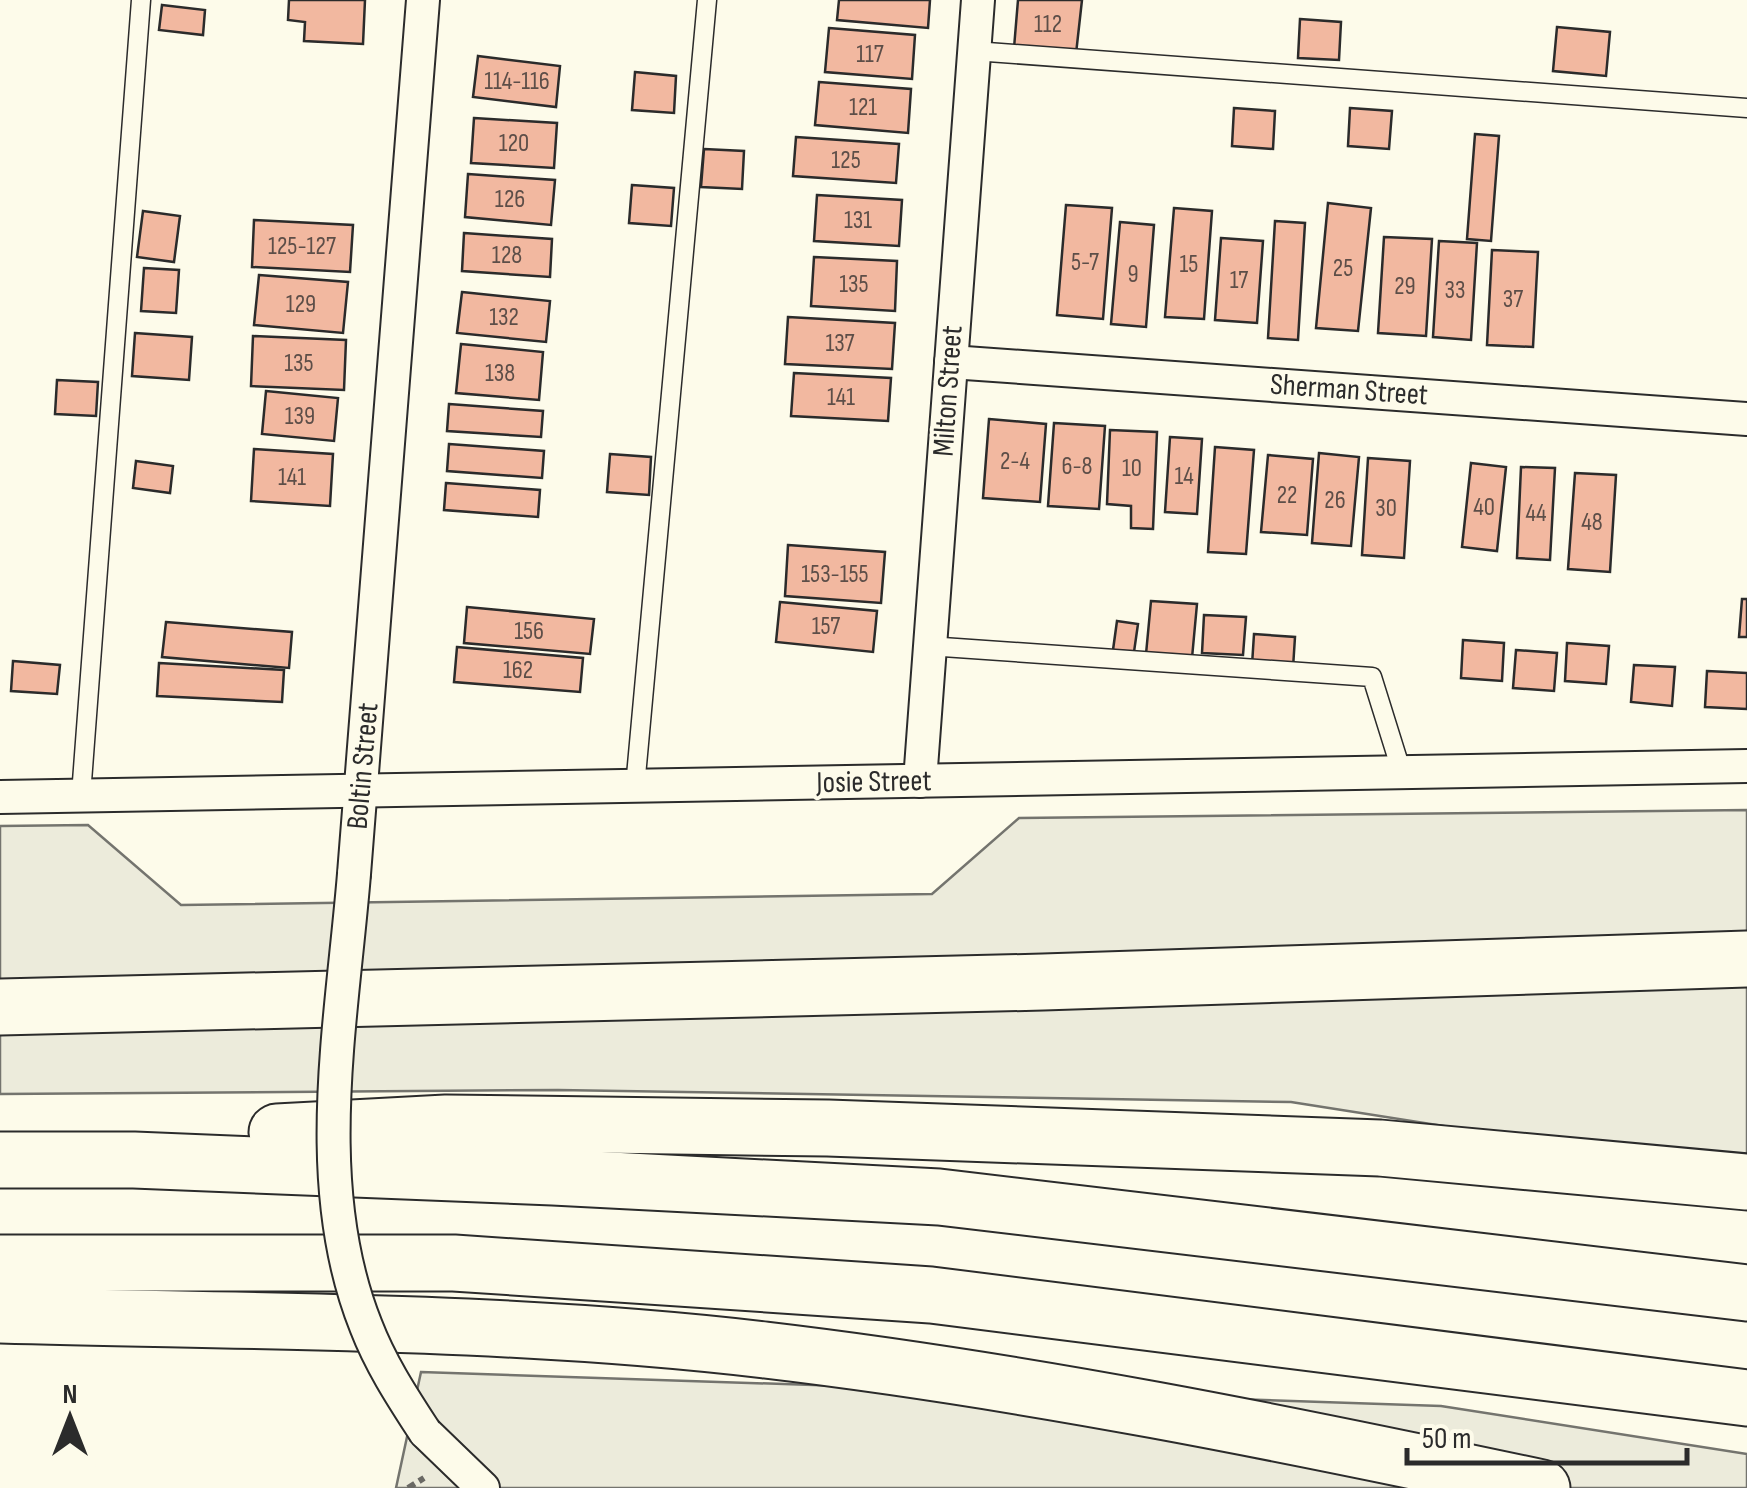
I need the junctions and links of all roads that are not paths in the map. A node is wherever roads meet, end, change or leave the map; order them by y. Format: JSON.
{"nodes":[{"id":1,"x":142,"y":0,"type":"edge"},
{"id":2,"x":423,"y":0,"type":"edge"},
{"id":3,"x":707,"y":0,"type":"edge"},
{"id":4,"x":978,"y":0,"type":"edge"},
{"id":5,"x":974,"y":51,"type":"junction"},
{"id":6,"x":1747,"y":108,"type":"edge"},
{"id":7,"x":951,"y":362,"type":"junction"},
{"id":8,"x":1747,"y":418,"type":"edge"},
{"id":9,"x":928,"y":646,"type":"junction"},
{"id":10,"x":1747,"y":766,"type":"edge"},
{"id":11,"x":1402,"y":772,"type":"junction"},
{"id":12,"x":920,"y":781,"type":"junction"},
{"id":13,"x":635,"y":787,"type":"junction"},
{"id":14,"x":361,"y":792,"type":"junction"},
{"id":15,"x":81,"y":795,"type":"junction"},
{"id":16,"x":0,"y":797,"type":"edge"},
{"id":17,"x":1747,"y":958,"type":"edge"},
{"id":18,"x":0,"y":1006,"type":"edge"},
{"id":19,"x":0,"y":1148,"type":"edge"},
{"id":20,"x":0,"y":1160,"type":"edge"},
{"id":21,"x":1747,"y":1182,"type":"edge"},
{"id":22,"x":0,"y":1263,"type":"edge"},
{"id":23,"x":1747,"y":1293,"type":"edge"},
{"id":24,"x":0,"y":1314,"type":"edge"},
{"id":25,"x":1747,"y":1398,"type":"edge"},
{"id":26,"x":484,"y":1488,"type":"edge"},
{"id":27,"x":1542,"y":1488,"type":"edge"}],
"edges":[{"from":1,"to":15,"type":"lane"},
{"from":2,"to":14,"type":"street","name":"Boltin Street"},
{"from":3,"to":13,"type":"lane"},
{"from":4,"to":5,"type":"street","name":"Milton Street"},
{"from":5,"to":6,"type":"lane"},
{"from":5,"to":7,"type":"street","name":"Milton Street"},
{"from":7,"to":8,"type":"street","name":"Sherman Street"},
{"from":7,"to":9,"type":"street","name":"Milton Street"},
{"from":9,"to":11,"type":"lane"},
{"from":9,"to":12,"type":"street","name":"Milton Street"},
{"from":10,"to":11,"type":"street","name":"Josie Street"},
{"from":11,"to":12,"type":"street","name":"Josie Street"},
{"from":12,"to":13,"type":"street","name":"Josie Street"},
{"from":13,"to":14,"type":"street","name":"Josie Street"},
{"from":14,"to":15,"type":"street","name":"Josie Street"},
{"from":14,"to":26,"type":"street","name":"Boltin Street","bridge":true},
{"from":15,"to":16,"type":"street","name":"Josie Street"},
{"from":17,"to":18,"type":"highway"},
{"from":19,"to":21,"type":"highway"},
{"from":20,"to":23,"type":"highway"},
{"from":22,"to":25,"type":"highway"},
{"from":24,"to":27,"type":"highway"}]}
